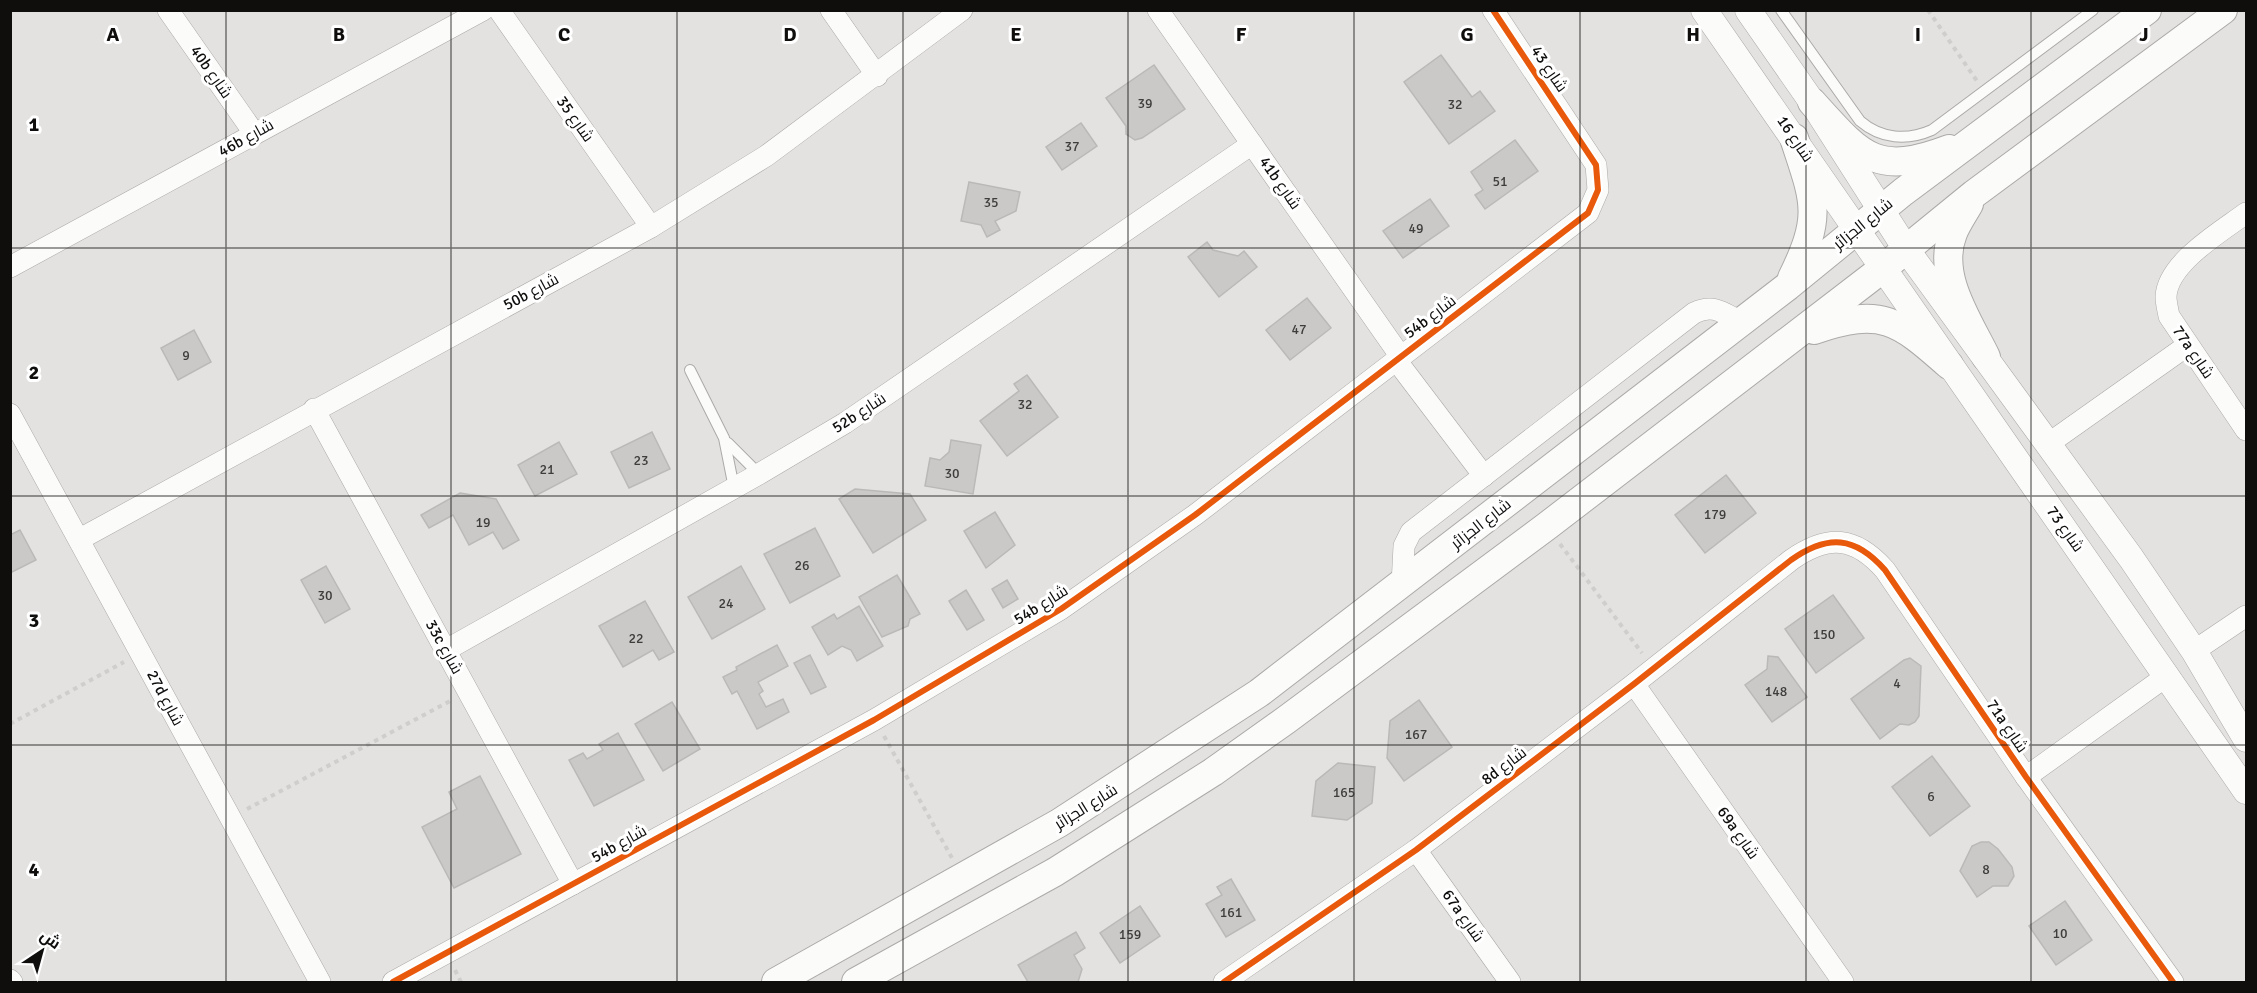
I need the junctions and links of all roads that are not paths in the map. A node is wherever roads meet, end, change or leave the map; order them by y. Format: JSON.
{"nodes":[{"id":1,"x":168,"y":10,"type":"edge"},
{"id":2,"x":483,"y":10,"type":"edge"},
{"id":3,"x":499,"y":10,"type":"edge"},
{"id":4,"x":831,"y":10,"type":"edge"},
{"id":5,"x":962,"y":10,"type":"edge"},
{"id":6,"x":1158,"y":10,"type":"edge"},
{"id":7,"x":1493,"y":10,"type":"edge"},
{"id":8,"x":1704,"y":10,"type":"edge"},
{"id":9,"x":1748,"y":10,"type":"edge"},
{"id":10,"x":1781,"y":10,"type":"edge"},
{"id":11,"x":2093,"y":10,"type":"edge"},
{"id":12,"x":2147,"y":10,"type":"edge"},
{"id":13,"x":2223,"y":10,"type":"edge"},
{"id":14,"x":877,"y":76,"type":"junction"},
{"id":15,"x":1812,"y":102,"type":"junction"},
{"id":16,"x":254,"y":133,"type":"junction"},
{"id":17,"x":1979,"y":137,"type":"junction"},
{"id":18,"x":1794,"y":138,"type":"junction"},
{"id":19,"x":1583,"y":143,"type":"joint"},
{"id":20,"x":1252,"y":144,"type":"junction"},
{"id":21,"x":1974,"y":194,"type":"junction"},
{"id":22,"x":1880,"y":211,"type":"junction"},
{"id":23,"x":2247,"y":213,"type":"edge"},
{"id":24,"x":651,"y":227,"type":"junction"},
{"id":25,"x":1857,"y":229,"type":"junction"},
{"id":26,"x":1906,"y":249,"type":"junction"},
{"id":27,"x":10,"y":267,"type":"edge"},
{"id":28,"x":1882,"y":269,"type":"junction"},
{"id":29,"x":1788,"y":286,"type":"junction"},
{"id":30,"x":1739,"y":321,"type":"junction"},
{"id":31,"x":1792,"y":337,"type":"junction"},
{"id":32,"x":2188,"y":345,"type":"junction"},
{"id":33,"x":1986,"y":357,"type":"junction"},
{"id":34,"x":1398,"y":358,"type":"junction"},
{"id":35,"x":1949,"y":365,"type":"junction"},
{"id":36,"x":690,"y":370,"type":"dead end"},
{"id":37,"x":314,"y":409,"type":"junction"},
{"id":38,"x":10,"y":414,"type":"edge"},
{"id":39,"x":2247,"y":430,"type":"edge"},
{"id":40,"x":724,"y":438,"type":"junction"},
{"id":41,"x":2048,"y":444,"type":"junction"},
{"id":42,"x":759,"y":474,"type":"junction"},
{"id":43,"x":1484,"y":476,"type":"junction"},
{"id":44,"x":734,"y":488,"type":"junction"},
{"id":45,"x":80,"y":539,"type":"junction"},
{"id":46,"x":1791,"y":560,"type":"joint"},
{"id":47,"x":1402,"y":585,"type":"junction"},
{"id":48,"x":2247,"y":616,"type":"edge"},
{"id":49,"x":446,"y":650,"type":"junction"},
{"id":50,"x":2194,"y":651,"type":"junction"},
{"id":51,"x":2168,"y":675,"type":"junction"},
{"id":52,"x":1634,"y":684,"type":"junction"},
{"id":53,"x":2247,"y":739,"type":"edge"},
{"id":54,"x":2026,"y":777,"type":"junction"},
{"id":55,"x":2247,"y":791,"type":"edge"},
{"id":56,"x":1416,"y":850,"type":"junction"},
{"id":57,"x":573,"y":884,"type":"junction"},
{"id":58,"x":869,"y":979,"type":"edge"},
{"id":59,"x":320,"y":982,"type":"edge"},
{"id":60,"x":393,"y":982,"type":"edge"},
{"id":61,"x":777,"y":982,"type":"edge"},
{"id":62,"x":1224,"y":982,"type":"edge"},
{"id":63,"x":1510,"y":982,"type":"edge"},
{"id":64,"x":1843,"y":982,"type":"edge"},
{"id":65,"x":2174,"y":982,"type":"edge"}],
"edges":[{"from":1,"to":16,"type":"street","name":"40b شارع"},
{"from":2,"to":16,"type":"street","name":"46b شارع"},
{"from":3,"to":24,"type":"street","name":"شارع 35"},
{"from":4,"to":14,"type":"street"},
{"from":5,"to":14,"type":"street","name":"50b شارع"},
{"from":6,"to":20,"type":"street","name":"41b شارع"},
{"from":7,"to":19,"type":"street","name":"شارع 43"},
{"from":8,"to":18,"type":"street","name":"شارع 16"},
{"from":9,"to":15,"type":"street","name":"شارع 16"},
{"from":10,"to":11,"type":"lane"},
{"from":12,"to":17,"type":"main road","name":"شارع الجزائر"},
{"from":13,"to":21,"type":"main road"},
{"from":14,"to":24,"type":"street","name":"50b شارع"},
{"from":15,"to":17,"type":"main road"},
{"from":15,"to":22,"type":"street","name":"شارع 16"},
{"from":16,"to":27,"type":"street","name":"46b شارع"},
{"from":17,"to":22,"type":"main road","name":"شارع الجزائر"},
{"from":18,"to":25,"type":"street","name":"شارع 16"},
{"from":18,"to":29,"type":"main road"},
{"from":19,"to":34,"type":"street","name":"54b شارع"},
{"from":20,"to":34,"type":"street","name":"41b شارع"},
{"from":20,"to":42,"type":"street","name":"52b شارع"},
{"from":21,"to":26,"type":"main road"},
{"from":21,"to":33,"type":"main road"},
{"from":22,"to":25,"type":"main road","name":"شارع الجزائر"},
{"from":22,"to":26,"type":"street","name":"شارع 16"},
{"from":23,"to":32,"type":"street","name":"77a شارع"},
{"from":24,"to":37,"type":"street","name":"50b شارع"},
{"from":25,"to":28,"type":"street","name":"شارع 16"},
{"from":25,"to":29,"type":"main road","name":"شارع الجزائر"},
{"from":26,"to":28,"type":"main road"},
{"from":26,"to":33,"type":"street"},
{"from":28,"to":31,"type":"main road"},
{"from":28,"to":35,"type":"street","name":"شارع 73"},
{"from":29,"to":30,"type":"main road","name":"شارع الجزائر"},
{"from":30,"to":43,"type":"street"},
{"from":30,"to":47,"type":"main road","name":"شارع الجزائر"},
{"from":31,"to":35,"type":"main road"},
{"from":31,"to":58,"type":"main road"},
{"from":32,"to":39,"type":"street","name":"77a شارع"},
{"from":32,"to":41,"type":"street"},
{"from":33,"to":41,"type":"street"},
{"from":34,"to":43,"type":"street","name":"41b شارع"},
{"from":34,"to":57,"type":"street","name":"54b شارع"},
{"from":35,"to":51,"type":"street","name":"شارع 73"},
{"from":36,"to":40,"type":"lane"},
{"from":37,"to":45,"type":"street","name":"50b شارع"},
{"from":37,"to":49,"type":"street","name":"33c شارع"},
{"from":38,"to":45,"type":"street","name":"27d شارع"},
{"from":40,"to":42,"type":"lane"},
{"from":40,"to":44,"type":"lane"},
{"from":41,"to":50,"type":"street"},
{"from":42,"to":44,"type":"street","name":"52b شارع"},
{"from":43,"to":47,"type":"street"},
{"from":44,"to":49,"type":"street","name":"52b شارع"},
{"from":45,"to":59,"type":"street","name":"27d شارع"},
{"from":46,"to":52,"type":"street","name":"8d شارع"},
{"from":46,"to":54,"type":"street","name":"71a شارع"},
{"from":47,"to":61,"type":"main road","name":"شارع الجزائر"},
{"from":48,"to":50,"type":"street"},
{"from":49,"to":57,"type":"street","name":"33c شارع"},
{"from":50,"to":53,"type":"street"},
{"from":51,"to":54,"type":"street"},
{"from":51,"to":55,"type":"street","name":"شارع 73"},
{"from":52,"to":56,"type":"street","name":"8d شارع"},
{"from":52,"to":64,"type":"street","name":"69a شارع"},
{"from":54,"to":65,"type":"street","name":"71a شارع"},
{"from":56,"to":62,"type":"street","name":"8d شارع"},
{"from":56,"to":63,"type":"street","name":"67a شارع"},
{"from":57,"to":60,"type":"street","name":"54b شارع"}]}
